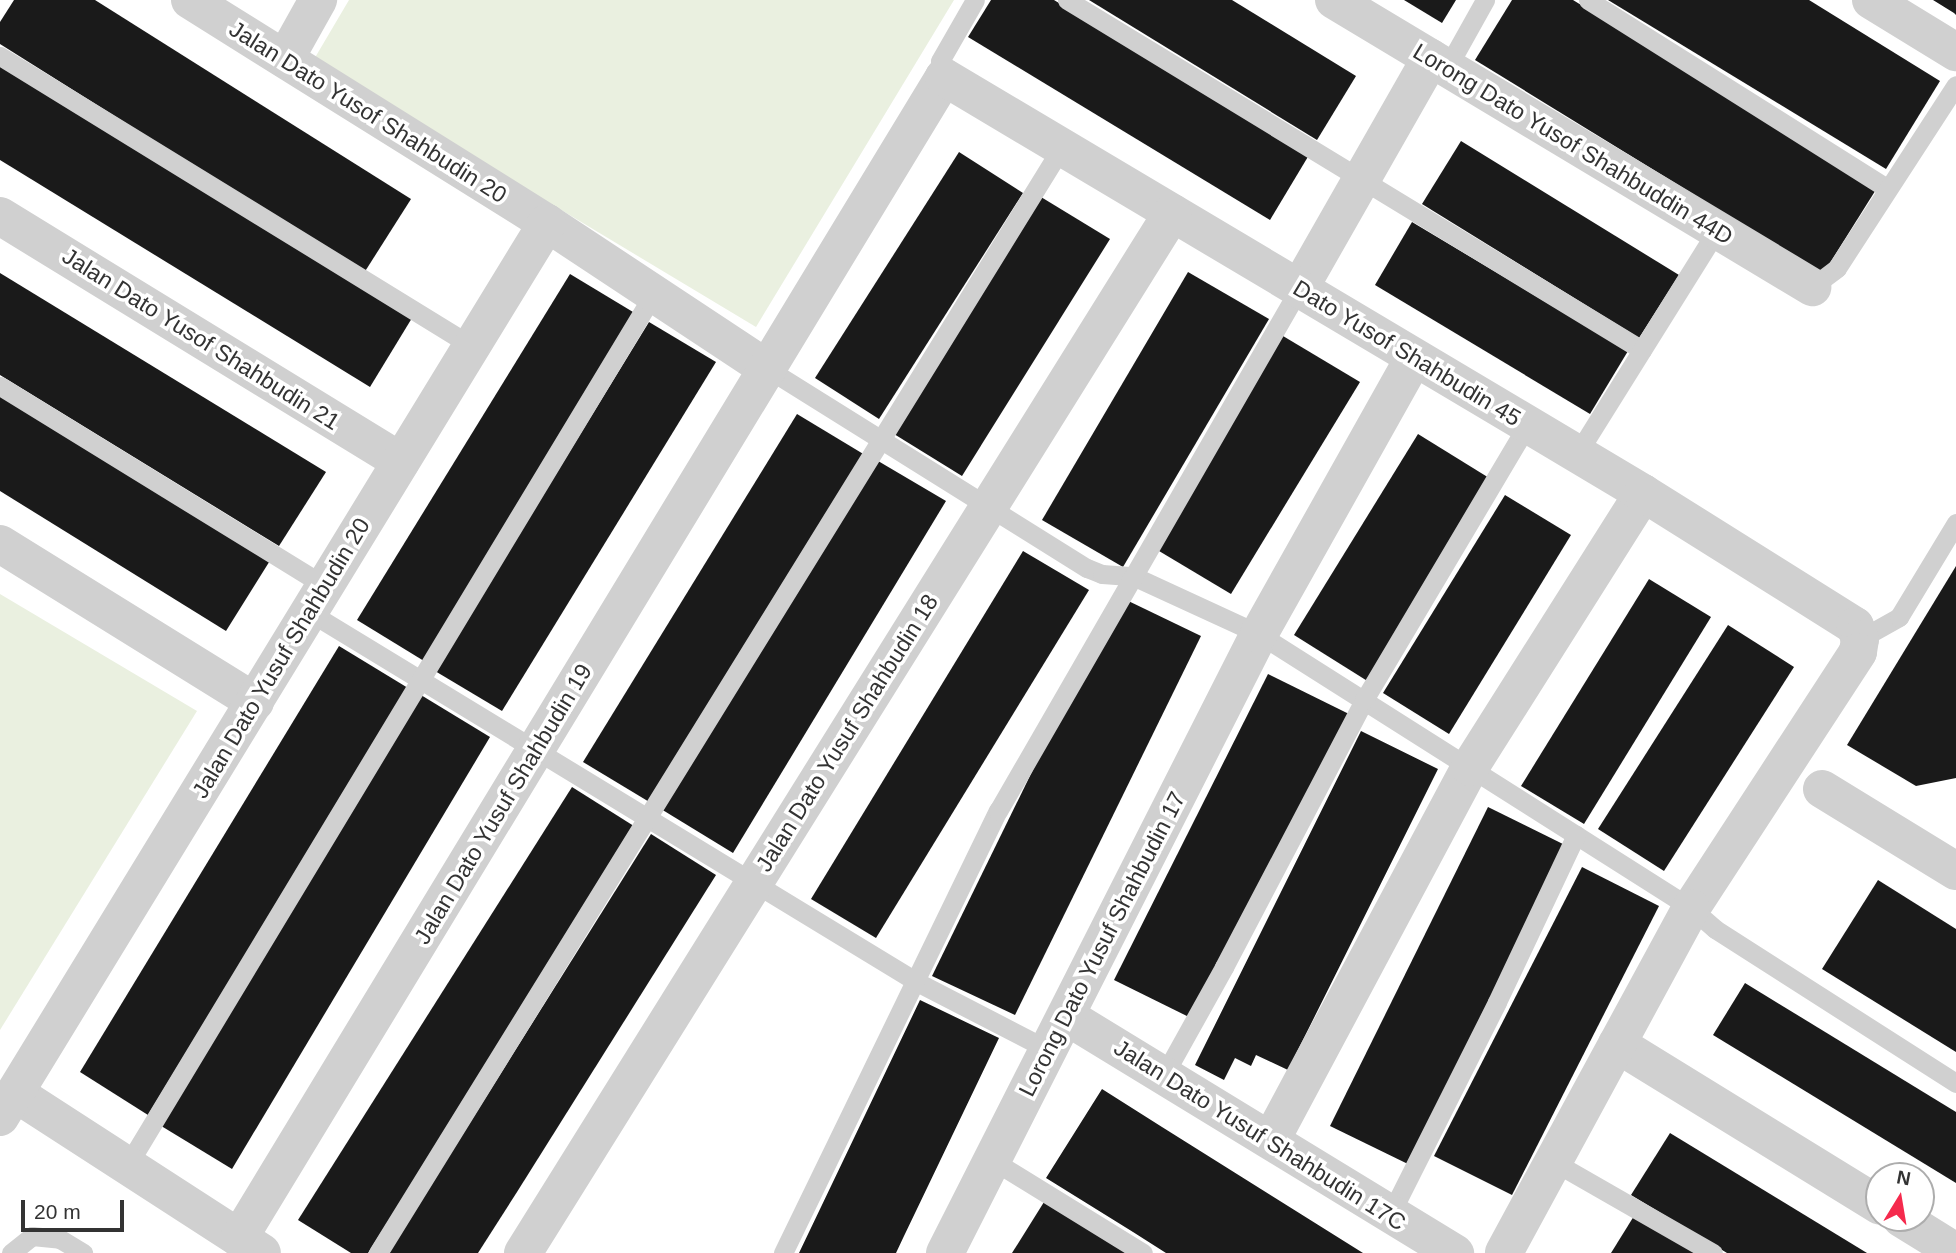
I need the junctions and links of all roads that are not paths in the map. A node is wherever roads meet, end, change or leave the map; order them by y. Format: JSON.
{"nodes":[{"id":1,"x":190,"y":0,"type":"edge"},
{"id":2,"x":318,"y":0,"type":"edge"},
{"id":3,"x":975,"y":0,"type":"edge"},
{"id":4,"x":1067,"y":0,"type":"edge"},
{"id":5,"x":1334,"y":0,"type":"edge"},
{"id":6,"x":1485,"y":0,"type":"edge"},
{"id":7,"x":1588,"y":0,"type":"edge"},
{"id":8,"x":1871,"y":0,"type":"edge"},
{"id":9,"x":1956,"y":52,"type":"edge"},
{"id":10,"x":0,"y":56,"type":"edge"},
{"id":11,"x":285,"y":59,"type":"junction"},
{"id":12,"x":1439,"y":63,"type":"junction"},
{"id":13,"x":944,"y":77,"type":"junction"},
{"id":14,"x":1956,"y":85,"type":"edge"},
{"id":15,"x":1062,"y":148,"type":"junction"},
{"id":16,"x":1362,"y":179,"type":"junction"},
{"id":17,"x":1887,"y":188,"type":"junction"},
{"id":18,"x":1172,"y":213,"type":"junction"},
{"id":19,"x":0,"y":216,"type":"edge"},
{"id":20,"x":547,"y":223,"type":"junction"},
{"id":21,"x":1717,"y":230,"type":"junction"},
{"id":22,"x":1812,"y":287,"type":"joint"},
{"id":23,"x":1299,"y":289,"type":"junction"},
{"id":24,"x":654,"y":293,"type":"junction"},
{"id":25,"x":472,"y":346,"type":"junction"},
{"id":26,"x":1642,"y":349,"type":"junction"},
{"id":27,"x":1415,"y":358,"type":"junction"},
{"id":28,"x":768,"y":369,"type":"junction"},
{"id":29,"x":0,"y":386,"type":"edge"},
{"id":30,"x":1527,"y":425,"type":"junction"},
{"id":31,"x":880,"y":441,"type":"junction"},
{"id":32,"x":1577,"y":454,"type":"junction"},
{"id":33,"x":401,"y":462,"type":"junction"},
{"id":34,"x":1643,"y":493,"type":"junction"},
{"id":35,"x":987,"y":509,"type":"junction"},
{"id":36,"x":1956,"y":523,"type":"edge"},
{"id":37,"x":0,"y":544,"type":"edge"},
{"id":38,"x":1133,"y":576,"type":"junction"},
{"id":39,"x":317,"y":599,"type":"junction"},
{"id":40,"x":1259,"y":634,"type":"junction"},
{"id":41,"x":1860,"y":639,"type":"junction"},
{"id":42,"x":421,"y":680,"type":"junction"},
{"id":43,"x":1364,"y":700,"type":"junction"},
{"id":44,"x":255,"y":702,"type":"junction"},
{"id":45,"x":537,"y":749,"type":"junction"},
{"id":46,"x":1470,"y":767,"type":"junction"},
{"id":47,"x":1822,"y":789,"type":"dead end"},
{"id":48,"x":648,"y":817,"type":"junction"},
{"id":49,"x":1576,"y":835,"type":"junction"},
{"id":50,"x":1954,"y":864,"type":"edge"},
{"id":51,"x":755,"y":881,"type":"junction"},
{"id":52,"x":1691,"y":908,"type":"junction"},
{"id":53,"x":918,"y":982,"type":"junction"},
{"id":54,"x":1066,"y":1016,"type":"junction"},
{"id":55,"x":1617,"y":1044,"type":"junction"},
{"id":56,"x":1049,"y":1050,"type":"junction"},
{"id":57,"x":1164,"y":1075,"type":"junction"},
{"id":58,"x":1956,"y":1083,"type":"edge"},
{"id":59,"x":8,"y":1105,"type":"edge"},
{"id":60,"x":1270,"y":1140,"type":"junction"},
{"id":61,"x":992,"y":1160,"type":"junction"},
{"id":62,"x":1554,"y":1162,"type":"junction"},
{"id":63,"x":127,"y":1166,"type":"junction"},
{"id":64,"x":1865,"y":1196,"type":"edge"},
{"id":65,"x":1390,"y":1215,"type":"junction"},
{"id":66,"x":1923,"y":1232,"type":"edge"},
{"id":67,"x":251,"y":1246,"type":"edge"},
{"id":68,"x":1956,"y":1252,"type":"edge"},
{"id":69,"x":11,"y":1253,"type":"edge"},
{"id":70,"x":83,"y":1253,"type":"edge"},
{"id":71,"x":378,"y":1253,"type":"edge"},
{"id":72,"x":523,"y":1253,"type":"edge"},
{"id":73,"x":783,"y":1253,"type":"edge"},
{"id":74,"x":946,"y":1253,"type":"edge"},
{"id":75,"x":1143,"y":1253,"type":"edge"},
{"id":76,"x":1455,"y":1253,"type":"edge"},
{"id":77,"x":1504,"y":1253,"type":"edge"},
{"id":78,"x":1713,"y":1253,"type":"edge"}],
"edges":[{"from":1,"to":11,"type":"street","name":"Jalan Dato Yusof Shahbudin 20"},
{"from":2,"to":11,"type":"street"},
{"from":3,"to":13,"type":"lane"},
{"from":4,"to":16,"type":"lane"},
{"from":5,"to":12,"type":"street","name":"Lorong Dato Yusof Shahbuddin 44D"},
{"from":6,"to":12,"type":"lane"},
{"from":7,"to":17,"type":"lane"},
{"from":8,"to":9,"type":"street"},
{"from":10,"to":25,"type":"lane"},
{"from":11,"to":20,"type":"street","name":"Jalan Dato Yusof Shahbudin 20"},
{"from":12,"to":16,"type":"street"},
{"from":12,"to":21,"type":"street","name":"Lorong Dato Yusof Shahbuddin 44D"},
{"from":13,"to":15,"type":"street","name":"Dato Yusof Shahbudin 45"},
{"from":13,"to":28,"type":"street","name":"Jalan Dato Yusuf Shahbudin 19"},
{"from":14,"to":17,"type":"lane"},
{"from":15,"to":18,"type":"street","name":"Dato Yusof Shahbudin 45"},
{"from":15,"to":31,"type":"lane"},
{"from":16,"to":23,"type":"street"},
{"from":16,"to":26,"type":"lane"},
{"from":17,"to":22,"type":"lane"},
{"from":18,"to":23,"type":"street","name":"Dato Yusof Shahbudin 45"},
{"from":18,"to":35,"type":"street","name":"Jalan Dato Yusuf Shahbudin 18"},
{"from":19,"to":33,"type":"street","name":"Jalan Dato Yusof Shahbudin 21"},
{"from":20,"to":24,"type":"street","name":"Jalan Dato Yusof Shahbudin 20"},
{"from":20,"to":25,"type":"street","name":"Jalan Dato Yusuf Shahbudin 20"},
{"from":21,"to":22,"type":"street","name":"Lorong Dato Yusof Shahbuddin 44D"},
{"from":21,"to":26,"type":"lane"},
{"from":23,"to":27,"type":"street","name":"Dato Yusof Shahbudin 45"},
{"from":23,"to":38,"type":"lane"},
{"from":24,"to":28,"type":"street","name":"Jalan Dato Yusof Shahbudin 20"},
{"from":24,"to":42,"type":"lane"},
{"from":25,"to":33,"type":"street","name":"Jalan Dato Yusuf Shahbudin 20"},
{"from":26,"to":32,"type":"lane"},
{"from":27,"to":30,"type":"street","name":"Dato Yusof Shahbudin 45"},
{"from":27,"to":40,"type":"street","name":"Lorong Dato Yusuf Shahbudin 17"},
{"from":28,"to":31,"type":"lane"},
{"from":28,"to":45,"type":"street","name":"Jalan Dato Yusuf Shahbudin 19"},
{"from":29,"to":39,"type":"lane"},
{"from":30,"to":32,"type":"street","name":"Dato Yusof Shahbudin 45"},
{"from":30,"to":43,"type":"lane"},
{"from":31,"to":35,"type":"lane"},
{"from":31,"to":48,"type":"lane"},
{"from":32,"to":34,"type":"street","name":"Dato Yusof Shahbudin 45"},
{"from":33,"to":39,"type":"street","name":"Jalan Dato Yusuf Shahbudin 20"},
{"from":34,"to":41,"type":"street","name":"Dato Yusof Shahbudin 45"},
{"from":34,"to":46,"type":"street"},
{"from":35,"to":38,"type":"lane"},
{"from":35,"to":51,"type":"street","name":"Jalan Dato Yusuf Shahbudin 18"},
{"from":36,"to":41,"type":"lane"},
{"from":37,"to":44,"type":"street"},
{"from":38,"to":40,"type":"lane"},
{"from":38,"to":53,"type":"lane"},
{"from":39,"to":42,"type":"lane"},
{"from":39,"to":44,"type":"street","name":"Jalan Dato Yusuf Shahbudin 20"},
{"from":40,"to":43,"type":"lane"},
{"from":40,"to":54,"type":"street","name":"Lorong Dato Yusuf Shahbudin 17"},
{"from":41,"to":52,"type":"street"},
{"from":42,"to":45,"type":"lane"},
{"from":42,"to":63,"type":"lane"},
{"from":43,"to":46,"type":"lane"},
{"from":43,"to":57,"type":"lane"},
{"from":44,"to":59,"type":"street","name":"Jalan Dato Yusuf Shahbudin 20"},
{"from":45,"to":48,"type":"lane"},
{"from":45,"to":67,"type":"street","name":"Jalan Dato Yusuf Shahbudin 19"},
{"from":46,"to":49,"type":"lane"},
{"from":46,"to":60,"type":"street"},
{"from":47,"to":50,"type":"street"},
{"from":48,"to":51,"type":"lane"},
{"from":48,"to":71,"type":"lane"},
{"from":49,"to":52,"type":"lane"},
{"from":49,"to":65,"type":"lane"},
{"from":51,"to":53,"type":"lane"},
{"from":51,"to":72,"type":"street","name":"Jalan Dato Yusuf Shahbudin 18"},
{"from":52,"to":55,"type":"street"},
{"from":52,"to":58,"type":"lane"},
{"from":53,"to":56,"type":"lane"},
{"from":53,"to":73,"type":"lane"},
{"from":54,"to":56,"type":"street","name":"Lorong Dato Yusuf Shahbudin 17"},
{"from":54,"to":57,"type":"street","name":"Jalan Dato Yusuf Shahbudin 17C"},
{"from":55,"to":62,"type":"street"},
{"from":55,"to":64,"type":"street"},
{"from":56,"to":61,"type":"street","name":"Lorong Dato Yusuf Shahbudin 17"},
{"from":57,"to":60,"type":"street","name":"Jalan Dato Yusuf Shahbudin 17C"},
{"from":59,"to":63,"type":"street"},
{"from":60,"to":65,"type":"street","name":"Jalan Dato Yusuf Shahbudin 17C"},
{"from":61,"to":74,"type":"street","name":"Lorong Dato Yusuf Shahbudin 17"},
{"from":61,"to":75,"type":"lane"},
{"from":62,"to":77,"type":"street"},
{"from":62,"to":78,"type":"lane"},
{"from":63,"to":67,"type":"street"},
{"from":65,"to":76,"type":"street","name":"Jalan Dato Yusuf Shahbudin 17C"},
{"from":66,"to":68,"type":"street"},
{"from":69,"to":70,"type":"lane"}]}
